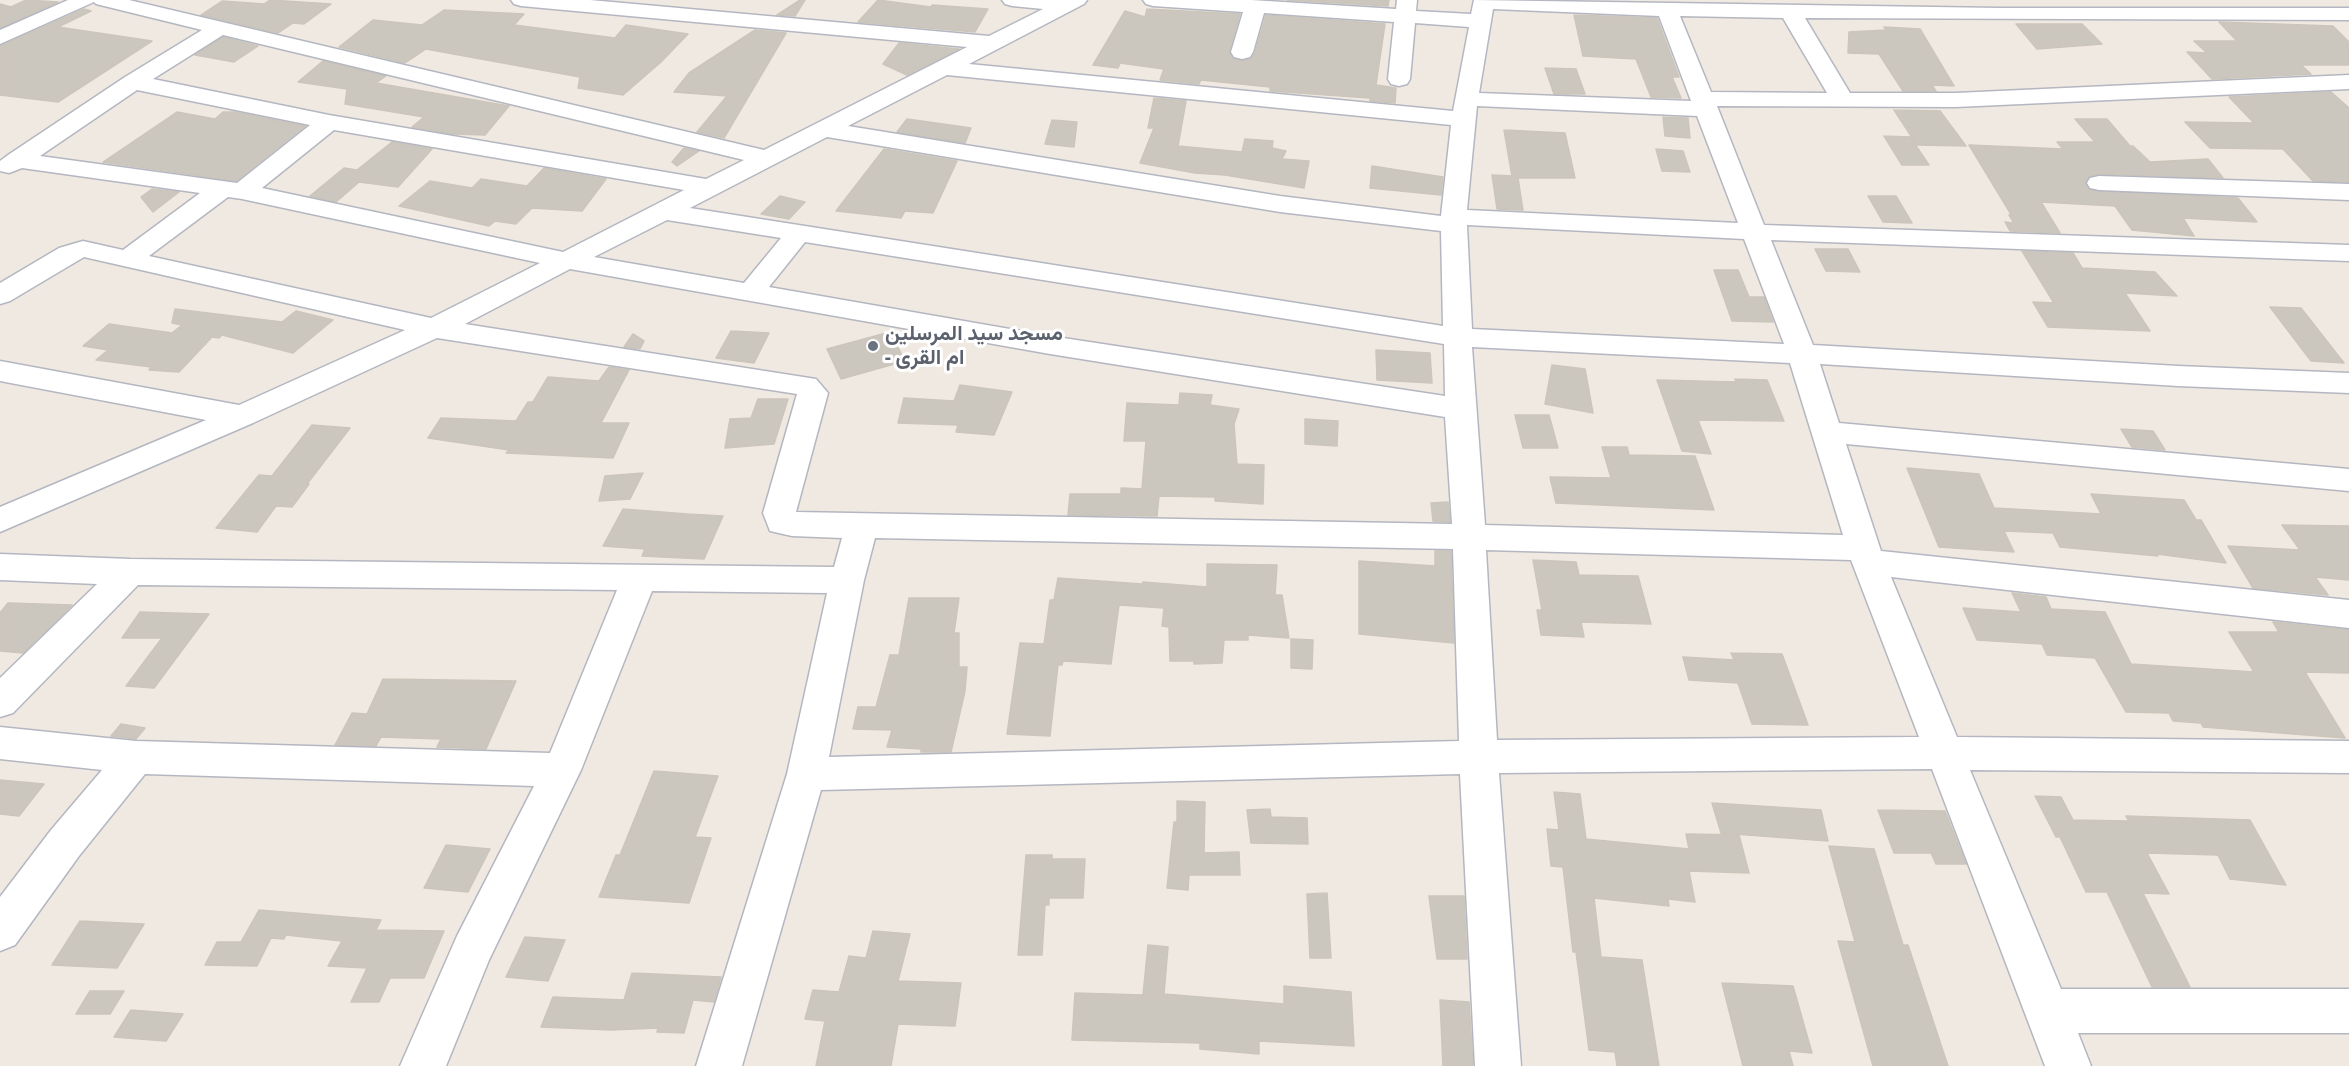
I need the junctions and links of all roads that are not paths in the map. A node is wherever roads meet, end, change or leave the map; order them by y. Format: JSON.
{"nodes":[{"id":1,"x":85,"y":0,"type":"edge"},
{"id":2,"x":103,"y":0,"type":"edge"},
{"id":3,"x":521,"y":0,"type":"edge"},
{"id":4,"x":1012,"y":0,"type":"edge"},
{"id":5,"x":1153,"y":0,"type":"edge"},
{"id":6,"x":1072,"y":2,"type":"edge"},
{"id":7,"x":1255,"y":7,"type":"junction"},
{"id":8,"x":2128,"y":7,"type":"edge"},
{"id":9,"x":1406,"y":8,"type":"edge"},
{"id":10,"x":1483,"y":8,"type":"edge"},
{"id":11,"x":1668,"y":10,"type":"junction"},
{"id":12,"x":1790,"y":11,"type":"junction"},
{"id":13,"x":2349,"y":14,"type":"edge"},
{"id":14,"x":220,"y":28,"type":"junction"},
{"id":15,"x":0,"y":38,"type":"edge"},
{"id":16,"x":992,"y":43,"type":"junction"},
{"id":17,"x":1242,"y":52,"type":"dead end"},
{"id":18,"x":943,"y":68,"type":"junction"},
{"id":19,"x":1399,"y":80,"type":"dead end"},
{"id":20,"x":133,"y":82,"type":"junction"},
{"id":21,"x":2349,"y":82,"type":"edge"},
{"id":22,"x":1843,"y":100,"type":"junction"},
{"id":23,"x":1705,"y":104,"type":"junction"},
{"id":24,"x":1465,"y":109,"type":"junction"},
{"id":25,"x":328,"y":122,"type":"junction"},
{"id":26,"x":823,"y":129,"type":"junction"},
{"id":27,"x":766,"y":158,"type":"junction"},
{"id":28,"x":9,"y":166,"type":"edge"},
{"id":29,"x":2099,"y":183,"type":"dead end"},
{"id":30,"x":707,"y":187,"type":"junction"},
{"id":31,"x":232,"y":189,"type":"junction"},
{"id":32,"x":2349,"y":192,"type":"edge"},
{"id":33,"x":661,"y":211,"type":"junction"},
{"id":34,"x":1454,"y":221,"type":"junction"},
{"id":35,"x":1754,"y":232,"type":"junction"},
{"id":36,"x":798,"y":234,"type":"junction"},
{"id":37,"x":2349,"y":253,"type":"edge"},
{"id":38,"x":128,"y":259,"type":"junction"},
{"id":39,"x":564,"y":260,"type":"junction"},
{"id":40,"x":750,"y":293,"type":"junction"},
{"id":41,"x":0,"y":295,"type":"edge"},
{"id":42,"x":434,"y":328,"type":"junction"},
{"id":43,"x":1458,"y":337,"type":"junction"},
{"id":44,"x":1802,"y":354,"type":"junction"},
{"id":45,"x":0,"y":371,"type":"edge"},
{"id":46,"x":2349,"y":383,"type":"edge"},
{"id":47,"x":1460,"y":409,"type":"junction"},
{"id":48,"x":242,"y":416,"type":"junction"},
{"id":49,"x":1826,"y":432,"type":"junction"},
{"id":50,"x":2349,"y":480,"type":"edge"},
{"id":51,"x":0,"y":520,"type":"edge"},
{"id":52,"x":862,"y":526,"type":"junction"},
{"id":53,"x":1469,"y":537,"type":"junction"},
{"id":54,"x":1865,"y":555,"type":"junction"},
{"id":55,"x":0,"y":567,"type":"edge"},
{"id":56,"x":130,"y":572,"type":"junction"},
{"id":57,"x":640,"y":577,"type":"junction"},
{"id":58,"x":847,"y":580,"type":"junction"},
{"id":59,"x":2349,"y":614,"type":"edge"},
{"id":60,"x":0,"y":702,"type":"edge"},
{"id":61,"x":0,"y":743,"type":"edge"},
{"id":62,"x":1943,"y":753,"type":"junction"},
{"id":63,"x":136,"y":757,"type":"junction"},
{"id":64,"x":1479,"y":757,"type":"junction"},
{"id":65,"x":2349,"y":757,"type":"edge"},
{"id":66,"x":562,"y":770,"type":"junction"},
{"id":67,"x":806,"y":774,"type":"junction"},
{"id":68,"x":0,"y":932,"type":"edge"},
{"id":69,"x":2048,"y":1011,"type":"junction"},
{"id":70,"x":2349,"y":1011,"type":"edge"},
{"id":71,"x":423,"y":1066,"type":"edge"},
{"id":72,"x":719,"y":1066,"type":"edge"},
{"id":73,"x":1498,"y":1066,"type":"edge"},
{"id":74,"x":2068,"y":1066,"type":"edge"}],
"edges":[{"from":1,"to":15,"type":"street"},
{"from":2,"to":14,"type":"street"},
{"from":3,"to":16,"type":"street"},
{"from":4,"to":6,"type":"street"},
{"from":5,"to":7,"type":"street"},
{"from":6,"to":16,"type":"street"},
{"from":7,"to":9,"type":"street"},
{"from":7,"to":17,"type":"street"},
{"from":8,"to":12,"type":"street"},
{"from":8,"to":13,"type":"street"},
{"from":9,"to":10,"type":"street"},
{"from":9,"to":19,"type":"street"},
{"from":10,"to":11,"type":"street"},
{"from":10,"to":24,"type":"street"},
{"from":11,"to":12,"type":"street"},
{"from":11,"to":23,"type":"street"},
{"from":12,"to":22,"type":"street"},
{"from":14,"to":20,"type":"street"},
{"from":14,"to":27,"type":"street"},
{"from":16,"to":18,"type":"street"},
{"from":18,"to":24,"type":"street"},
{"from":18,"to":26,"type":"street"},
{"from":20,"to":25,"type":"street"},
{"from":20,"to":28,"type":"street"},
{"from":21,"to":22,"type":"street"},
{"from":22,"to":23,"type":"street"},
{"from":23,"to":24,"type":"street"},
{"from":23,"to":35,"type":"street"},
{"from":24,"to":34,"type":"street"},
{"from":25,"to":30,"type":"street"},
{"from":25,"to":31,"type":"street"},
{"from":26,"to":27,"type":"street"},
{"from":26,"to":34,"type":"street"},
{"from":27,"to":30,"type":"street"},
{"from":28,"to":31,"type":"street"},
{"from":29,"to":32,"type":"street"},
{"from":30,"to":33,"type":"street"},
{"from":31,"to":38,"type":"street"},
{"from":31,"to":39,"type":"street"},
{"from":33,"to":36,"type":"street"},
{"from":33,"to":39,"type":"street"},
{"from":34,"to":35,"type":"street"},
{"from":34,"to":43,"type":"street"},
{"from":35,"to":37,"type":"street"},
{"from":35,"to":44,"type":"street"},
{"from":36,"to":40,"type":"street"},
{"from":36,"to":43,"type":"street"},
{"from":38,"to":41,"type":"street"},
{"from":38,"to":42,"type":"street"},
{"from":39,"to":40,"type":"street"},
{"from":39,"to":42,"type":"street"},
{"from":40,"to":47,"type":"street"},
{"from":42,"to":48,"type":"street"},
{"from":42,"to":52,"type":"street"},
{"from":43,"to":44,"type":"street"},
{"from":43,"to":47,"type":"street"},
{"from":44,"to":46,"type":"street"},
{"from":44,"to":49,"type":"street"},
{"from":45,"to":48,"type":"street"},
{"from":47,"to":53,"type":"street"},
{"from":48,"to":51,"type":"street"},
{"from":49,"to":50,"type":"street"},
{"from":49,"to":54,"type":"street"},
{"from":52,"to":53,"type":"street"},
{"from":52,"to":58,"type":"street"},
{"from":53,"to":54,"type":"street"},
{"from":53,"to":64,"type":"street"},
{"from":54,"to":59,"type":"street"},
{"from":54,"to":62,"type":"street"},
{"from":55,"to":56,"type":"street"},
{"from":56,"to":57,"type":"street"},
{"from":56,"to":60,"type":"street"},
{"from":57,"to":58,"type":"street"},
{"from":57,"to":66,"type":"street"},
{"from":58,"to":67,"type":"street"},
{"from":61,"to":63,"type":"street"},
{"from":62,"to":64,"type":"street"},
{"from":62,"to":65,"type":"street"},
{"from":62,"to":69,"type":"street"},
{"from":63,"to":66,"type":"street"},
{"from":63,"to":68,"type":"street"},
{"from":64,"to":67,"type":"street"},
{"from":64,"to":73,"type":"street"},
{"from":66,"to":71,"type":"street"},
{"from":67,"to":72,"type":"street"},
{"from":69,"to":70,"type":"street"},
{"from":69,"to":74,"type":"street"}]}
